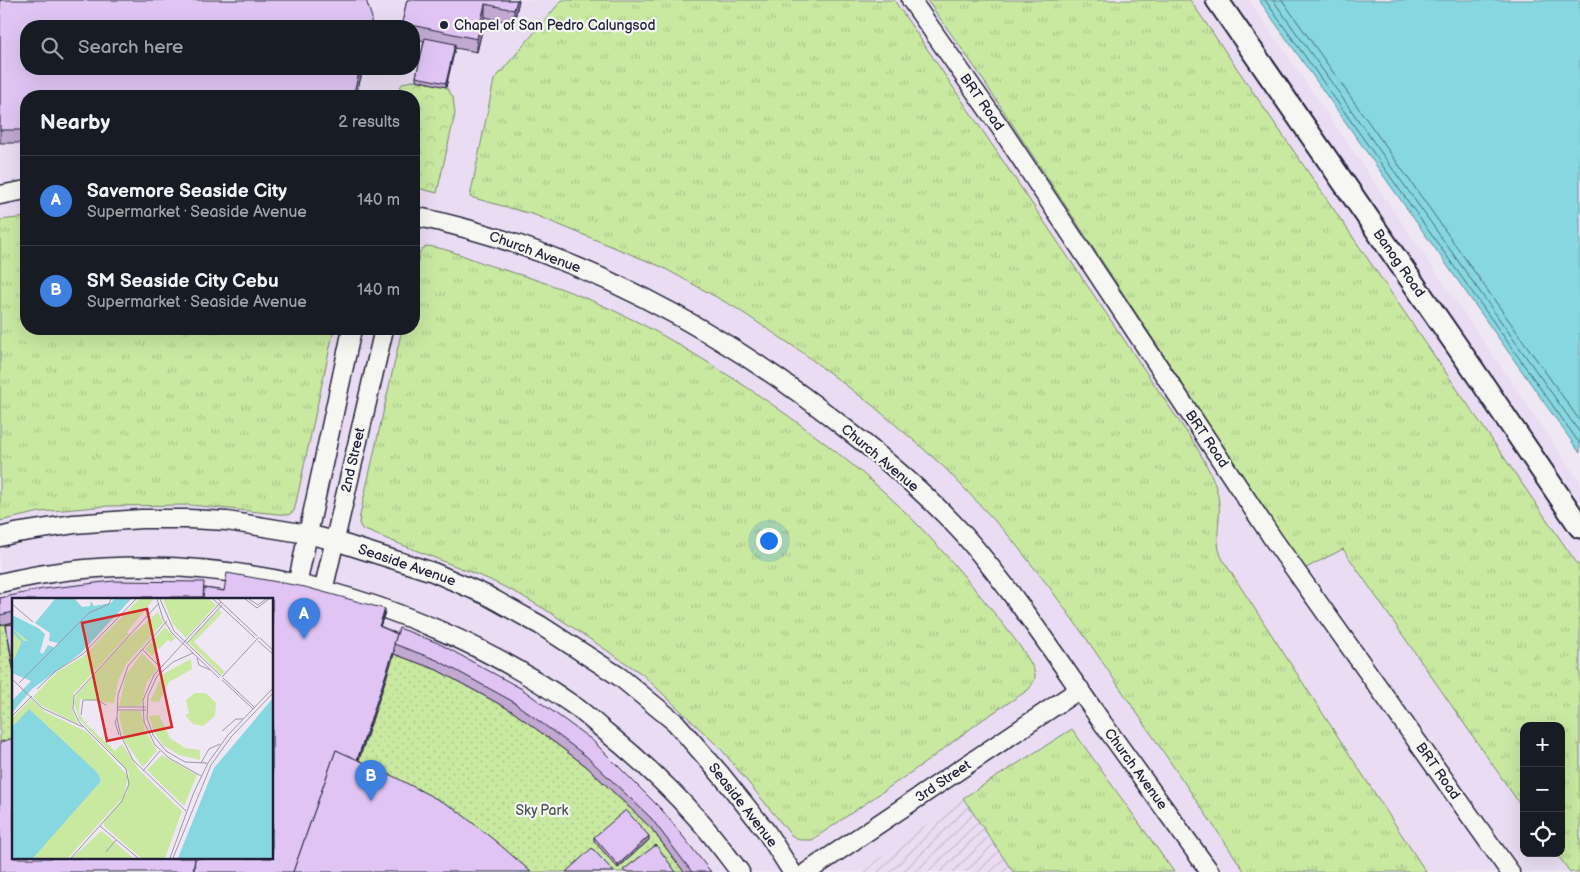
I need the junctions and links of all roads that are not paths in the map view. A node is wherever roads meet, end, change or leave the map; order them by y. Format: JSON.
{"nodes":[{"id":1,"x":911,"y":0,"type":"edge"},
{"id":2,"x":1217,"y":0,"type":"edge"},
{"id":3,"x":20,"y":191,"type":"edge"},
{"id":4,"x":0,"y":195,"type":"edge"},
{"id":5,"x":420,"y":217,"type":"edge"},
{"id":6,"x":351,"y":335,"type":"edge"},
{"id":7,"x":383,"y":335,"type":"edge"},
{"id":8,"x":1580,"y":527,"type":"edge"},
{"id":9,"x":306,"y":534,"type":"junction"},
{"id":10,"x":0,"y":537,"type":"edge"},
{"id":11,"x":335,"y":541,"type":"junction"},
{"id":12,"x":0,"y":583,"type":"edge"},
{"id":13,"x":297,"y":584,"type":"junction"},
{"id":14,"x":324,"y":591,"type":"junction"},
{"id":15,"x":1080,"y":690,"type":"junction"},
{"id":16,"x":740,"y":872,"type":"edge"},
{"id":17,"x":792,"y":872,"type":"edge"},
{"id":18,"x":807,"y":872,"type":"edge"},
{"id":19,"x":1210,"y":872,"type":"edge"},
{"id":20,"x":1510,"y":872,"type":"edge"}],
"edges":[{"from":1,"to":20,"type":"street","name":"BRT Road"},
{"from":2,"to":8,"type":"street","name":"Banog Road"},
{"from":3,"to":4,"type":"street"},
{"from":5,"to":15,"type":"street","name":"Church Avenue"},
{"from":6,"to":9,"type":"street","name":"2nd Street"},
{"from":7,"to":11,"type":"street","name":"2nd Street"},
{"from":9,"to":10,"type":"street","name":"Seaside Avenue"},
{"from":9,"to":11,"type":"street","name":"Seaside Avenue"},
{"from":9,"to":13,"type":"street","name":"2nd Street"},
{"from":11,"to":14,"type":"street","name":"2nd Street"},
{"from":11,"to":17,"type":"street","name":"Seaside Avenue"},
{"from":12,"to":13,"type":"street"},
{"from":13,"to":14,"type":"street"},
{"from":14,"to":16,"type":"street"},
{"from":15,"to":18,"type":"street","name":"3rd Street"},
{"from":15,"to":19,"type":"street","name":"Church Avenue"}]}
